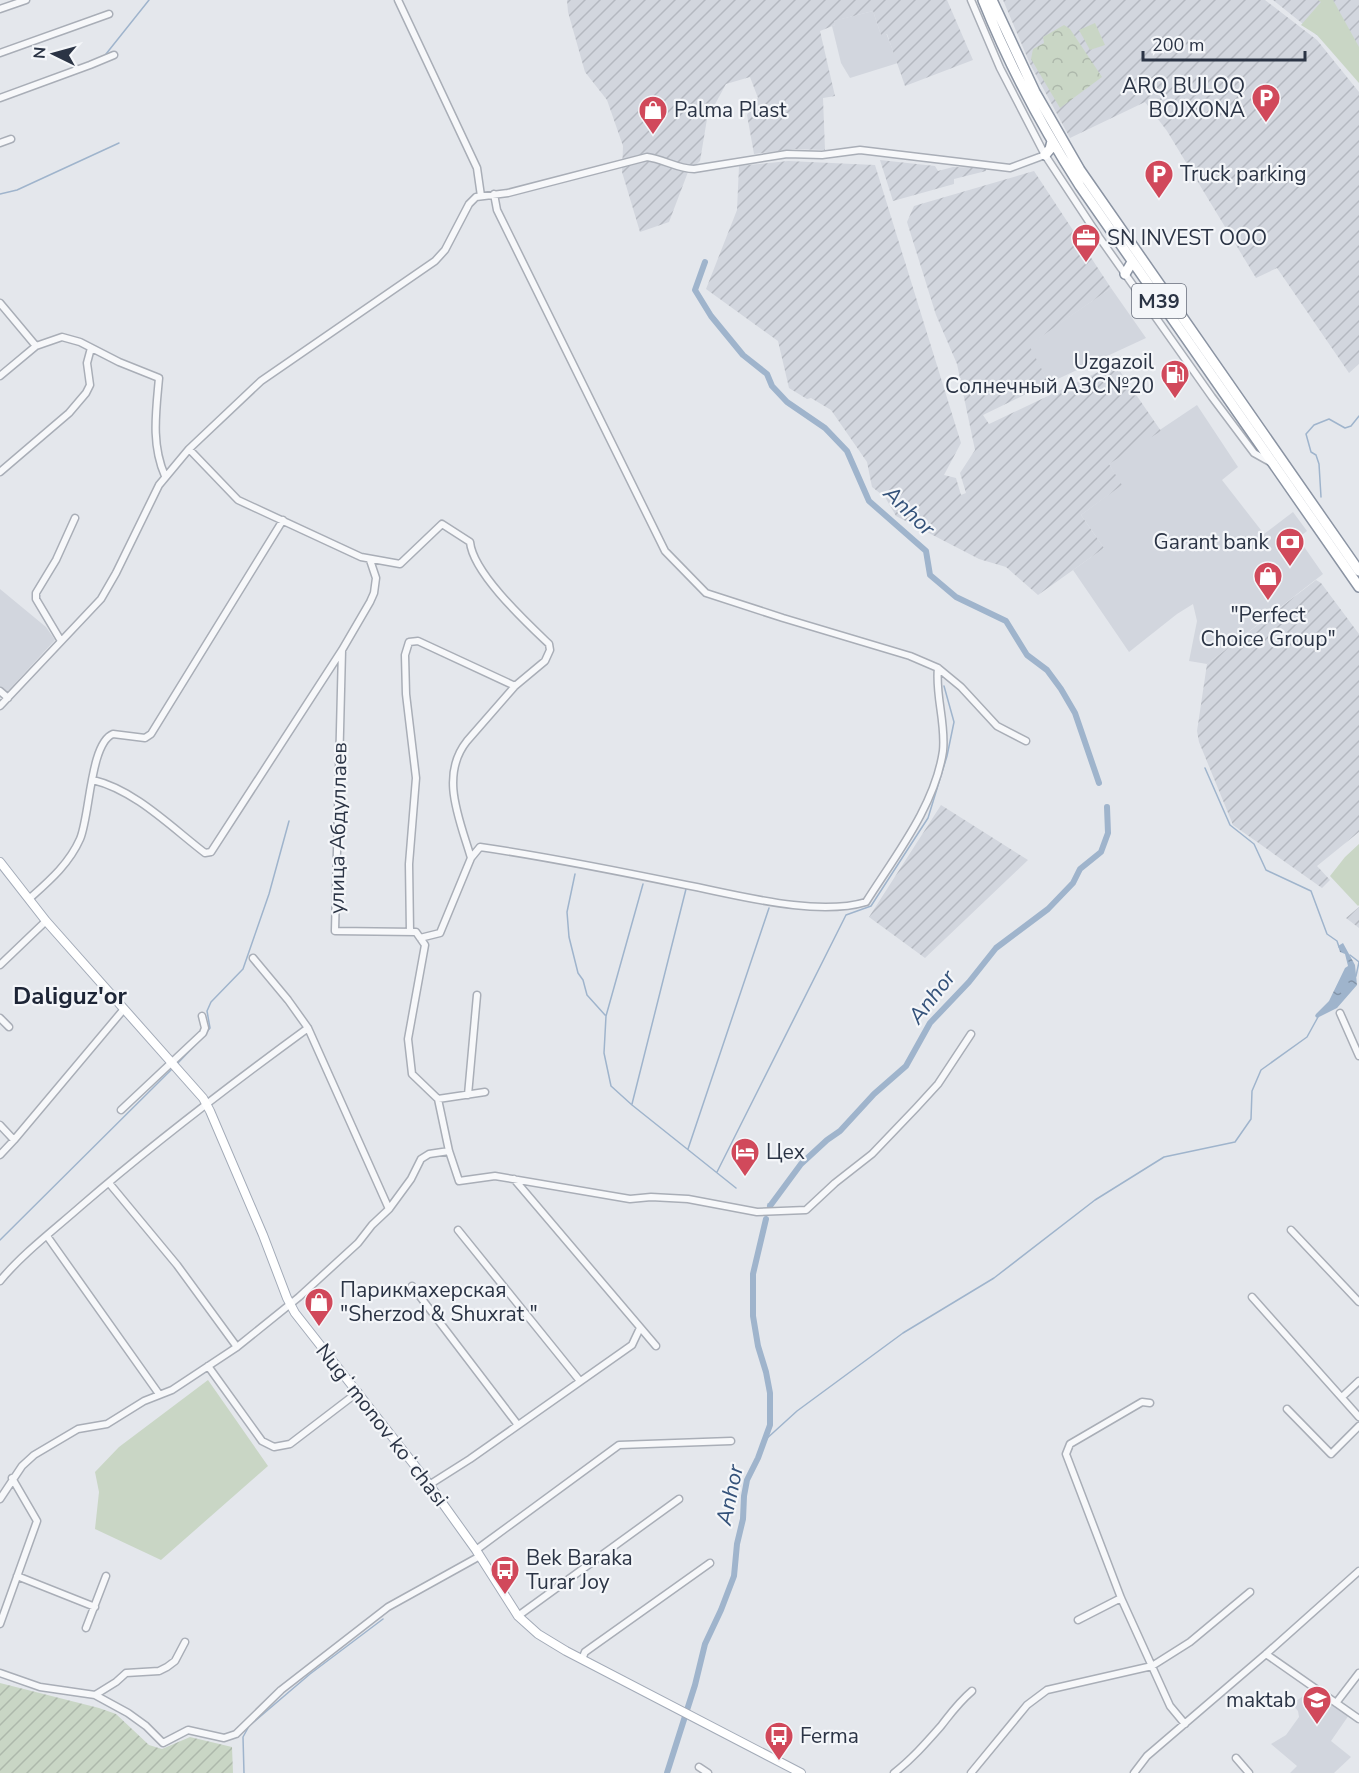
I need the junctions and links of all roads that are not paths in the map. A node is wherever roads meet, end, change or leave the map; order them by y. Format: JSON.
{"nodes":[{"id":1,"x":27,"y":0,"type":"edge"},
{"id":2,"x":398,"y":0,"type":"edge"},
{"id":3,"x":971,"y":0,"type":"edge"},
{"id":4,"x":982,"y":0,"type":"edge"},
{"id":5,"x":992,"y":0,"type":"edge"},
{"id":6,"x":0,"y":9,"type":"edge"},
{"id":7,"x":110,"y":14,"type":"dead end"},
{"id":8,"x":0,"y":53,"type":"edge"},
{"id":9,"x":114,"y":55,"type":"dead end"},
{"id":10,"x":0,"y":98,"type":"edge"},
{"id":11,"x":11,"y":139,"type":"dead end"},
{"id":12,"x":1052,"y":141,"type":"junction"},
{"id":13,"x":0,"y":143,"type":"edge"},
{"id":14,"x":1045,"y":155,"type":"junction"},
{"id":15,"x":494,"y":194,"type":"junction"},
{"id":16,"x":481,"y":196,"type":"junction"},
{"id":17,"x":1132,"y":262,"type":"junction"},
{"id":18,"x":1125,"y":274,"type":"junction"},
{"id":19,"x":0,"y":303,"type":"edge"},
{"id":20,"x":36,"y":346,"type":"junction"},
{"id":21,"x":1203,"y":347,"type":"junction"},
{"id":22,"x":91,"y":348,"type":"junction"},
{"id":23,"x":1192,"y":348,"type":"junction"},
{"id":24,"x":1181,"y":352,"type":"junction"},
{"id":25,"x":0,"y":376,"type":"edge"},
{"id":26,"x":189,"y":449,"type":"junction"},
{"id":27,"x":1272,"y":463,"type":"junction"},
{"id":28,"x":0,"y":472,"type":"edge"},
{"id":29,"x":165,"y":476,"type":"junction"},
{"id":30,"x":75,"y":518,"type":"dead end"},
{"id":31,"x":283,"y":520,"type":"junction"},
{"id":32,"x":370,"y":560,"type":"junction"},
{"id":33,"x":1359,"y":571,"type":"edge"},
{"id":34,"x":1359,"y":587,"type":"edge"},
{"id":35,"x":61,"y":641,"type":"junction"},
{"id":36,"x":342,"y":650,"type":"junction"},
{"id":37,"x":938,"y":668,"type":"junction"},
{"id":38,"x":515,"y":686,"type":"junction"},
{"id":39,"x":0,"y":691,"type":"edge"},
{"id":40,"x":8,"y":698,"type":"junction"},
{"id":41,"x":0,"y":706,"type":"edge"},
{"id":42,"x":1026,"y":741,"type":"dead end"},
{"id":43,"x":93,"y":780,"type":"junction"},
{"id":44,"x":471,"y":858,"type":"junction"},
{"id":45,"x":2,"y":868,"type":"edge"},
{"id":46,"x":29,"y":899,"type":"junction"},
{"id":47,"x":46,"y":921,"type":"junction"},
{"id":48,"x":410,"y":932,"type":"junction"},
{"id":49,"x":420,"y":938,"type":"junction"},
{"id":50,"x":253,"y":958,"type":"dead end"},
{"id":51,"x":0,"y":965,"type":"edge"},
{"id":52,"x":477,"y":995,"type":"dead end"},
{"id":53,"x":124,"y":1009,"type":"junction"},
{"id":54,"x":1340,"y":1013,"type":"dead end"},
{"id":55,"x":202,"y":1016,"type":"dead end"},
{"id":56,"x":0,"y":1018,"type":"edge"},
{"id":57,"x":9,"y":1026,"type":"dead end"},
{"id":58,"x":308,"y":1028,"type":"junction"},
{"id":59,"x":971,"y":1034,"type":"dead end"},
{"id":60,"x":1359,"y":1056,"type":"edge"},
{"id":61,"x":172,"y":1062,"type":"junction"},
{"id":62,"x":485,"y":1092,"type":"dead end"},
{"id":63,"x":468,"y":1095,"type":"junction"},
{"id":64,"x":438,"y":1099,"type":"junction"},
{"id":65,"x":206,"y":1103,"type":"junction"},
{"id":66,"x":121,"y":1110,"type":"dead end"},
{"id":67,"x":0,"y":1125,"type":"edge"},
{"id":68,"x":14,"y":1140,"type":"junction"},
{"id":69,"x":449,"y":1151,"type":"junction"},
{"id":70,"x":0,"y":1155,"type":"edge"},
{"id":71,"x":513,"y":1179,"type":"junction"},
{"id":72,"x":109,"y":1183,"type":"junction"},
{"id":73,"x":389,"y":1209,"type":"junction"},
{"id":74,"x":458,"y":1230,"type":"dead end"},
{"id":75,"x":1291,"y":1230,"type":"dead end"},
{"id":76,"x":47,"y":1236,"type":"junction"},
{"id":77,"x":0,"y":1281,"type":"edge"},
{"id":78,"x":412,"y":1286,"type":"dead end"},
{"id":79,"x":1252,"y":1298,"type":"dead end"},
{"id":80,"x":1359,"y":1302,"type":"edge"},
{"id":81,"x":290,"y":1305,"type":"junction"},
{"id":82,"x":640,"y":1328,"type":"junction"},
{"id":83,"x":656,"y":1346,"type":"dead end"},
{"id":84,"x":237,"y":1347,"type":"junction"},
{"id":85,"x":208,"y":1366,"type":"junction"},
{"id":86,"x":579,"y":1381,"type":"junction"},
{"id":87,"x":1359,"y":1381,"type":"edge"},
{"id":88,"x":358,"y":1392,"type":"junction"},
{"id":89,"x":159,"y":1394,"type":"junction"},
{"id":90,"x":1342,"y":1397,"type":"junction"},
{"id":91,"x":1150,"y":1403,"type":"dead end"},
{"id":92,"x":1287,"y":1409,"type":"dead end"},
{"id":93,"x":1359,"y":1417,"type":"edge"},
{"id":94,"x":518,"y":1425,"type":"junction"},
{"id":95,"x":1359,"y":1426,"type":"edge"},
{"id":96,"x":731,"y":1440,"type":"dead end"},
{"id":97,"x":12,"y":1478,"type":"junction"},
{"id":98,"x":429,"y":1485,"type":"junction"},
{"id":99,"x":0,"y":1499,"type":"edge"},
{"id":100,"x":679,"y":1500,"type":"dead end"},
{"id":101,"x":478,"y":1553,"type":"junction"},
{"id":102,"x":710,"y":1563,"type":"dead end"},
{"id":103,"x":1359,"y":1571,"type":"edge"},
{"id":104,"x":17,"y":1576,"type":"junction"},
{"id":105,"x":106,"y":1576,"type":"dead end"},
{"id":106,"x":1250,"y":1592,"type":"dead end"},
{"id":107,"x":1121,"y":1598,"type":"junction"},
{"id":108,"x":95,"y":1607,"type":"junction"},
{"id":109,"x":518,"y":1616,"type":"junction"},
{"id":110,"x":1078,"y":1620,"type":"dead end"},
{"id":111,"x":0,"y":1624,"type":"edge"},
{"id":112,"x":86,"y":1628,"type":"dead end"},
{"id":113,"x":184,"y":1642,"type":"dead end"},
{"id":114,"x":1266,"y":1654,"type":"junction"},
{"id":115,"x":582,"y":1659,"type":"junction"},
{"id":116,"x":1152,"y":1666,"type":"junction"},
{"id":117,"x":0,"y":1673,"type":"edge"},
{"id":118,"x":1359,"y":1673,"type":"edge"},
{"id":119,"x":972,"y":1690,"type":"dead end"},
{"id":120,"x":95,"y":1695,"type":"junction"},
{"id":121,"x":1336,"y":1703,"type":"junction"},
{"id":122,"x":1359,"y":1719,"type":"edge"},
{"id":123,"x":1185,"y":1724,"type":"junction"},
{"id":124,"x":1236,"y":1758,"type":"dead end"},
{"id":125,"x":699,"y":1767,"type":"dead end"},
{"id":126,"x":708,"y":1773,"type":"edge"},
{"id":127,"x":801,"y":1773,"type":"edge"},
{"id":128,"x":894,"y":1773,"type":"edge"},
{"id":129,"x":971,"y":1773,"type":"edge"},
{"id":130,"x":1134,"y":1773,"type":"edge"},
{"id":131,"x":1249,"y":1773,"type":"edge"}],
"edges":[{"from":1,"to":6,"type":"street"},
{"from":2,"to":16,"type":"street"},
{"from":3,"to":14,"type":"street","number":"M39"},
{"from":4,"to":12,"type":"highway","number":"M39"},
{"from":5,"to":21,"type":"highway","number":"M39"},
{"from":7,"to":8,"type":"street"},
{"from":9,"to":10,"type":"street"},
{"from":11,"to":13,"type":"street"},
{"from":12,"to":14,"type":"highway"},
{"from":12,"to":17,"type":"highway","number":"M39"},
{"from":14,"to":15,"type":"street"},
{"from":14,"to":18,"type":"street","number":"M39"},
{"from":15,"to":16,"type":"street"},
{"from":15,"to":37,"type":"street"},
{"from":16,"to":26,"type":"street"},
{"from":17,"to":18,"type":"highway"},
{"from":17,"to":23,"type":"highway","number":"M39"},
{"from":18,"to":24,"type":"street","number":"M39"},
{"from":19,"to":20,"type":"street"},
{"from":20,"to":22,"type":"street"},
{"from":20,"to":25,"type":"street"},
{"from":21,"to":23,"type":"highway"},
{"from":21,"to":33,"type":"highway","number":"M39"},
{"from":22,"to":28,"type":"street"},
{"from":22,"to":29,"type":"street"},
{"from":23,"to":24,"type":"street"},
{"from":23,"to":27,"type":"highway","number":"M39"},
{"from":24,"to":27,"type":"street","number":"M39"},
{"from":26,"to":29,"type":"street"},
{"from":26,"to":31,"type":"street"},
{"from":27,"to":34,"type":"highway","number":"M39"},
{"from":29,"to":35,"type":"street"},
{"from":30,"to":35,"type":"street"},
{"from":31,"to":32,"type":"street"},
{"from":31,"to":43,"type":"street"},
{"from":32,"to":36,"type":"street"},
{"from":32,"to":38,"type":"street"},
{"from":35,"to":40,"type":"street"},
{"from":36,"to":43,"type":"street"},
{"from":36,"to":48,"type":"street","name":"улица Абдуллаев"},
{"from":37,"to":42,"type":"street"},
{"from":37,"to":44,"type":"street"},
{"from":38,"to":44,"type":"street"},
{"from":38,"to":48,"type":"street"},
{"from":39,"to":40,"type":"street"},
{"from":40,"to":41,"type":"street"},
{"from":43,"to":46,"type":"street"},
{"from":44,"to":49,"type":"street"},
{"from":45,"to":46,"type":"main road"},
{"from":46,"to":47,"type":"main road"},
{"from":47,"to":51,"type":"street"},
{"from":47,"to":53,"type":"main road"},
{"from":48,"to":49,"type":"street"},
{"from":49,"to":64,"type":"street"},
{"from":50,"to":58,"type":"street"},
{"from":52,"to":63,"type":"street"},
{"from":53,"to":61,"type":"main road"},
{"from":53,"to":68,"type":"street"},
{"from":54,"to":60,"type":"street"},
{"from":55,"to":61,"type":"street"},
{"from":56,"to":57,"type":"street"},
{"from":58,"to":65,"type":"street"},
{"from":58,"to":73,"type":"street"},
{"from":59,"to":71,"type":"street"},
{"from":61,"to":65,"type":"main road","name":"Nugʻmonov koʻchasi"},
{"from":61,"to":66,"type":"street"},
{"from":62,"to":63,"type":"street"},
{"from":63,"to":64,"type":"street"},
{"from":64,"to":69,"type":"street"},
{"from":65,"to":72,"type":"street"},
{"from":65,"to":81,"type":"main road","name":"Nugʻmonov koʻchasi"},
{"from":67,"to":68,"type":"street"},
{"from":68,"to":70,"type":"street"},
{"from":69,"to":71,"type":"street"},
{"from":69,"to":73,"type":"street"},
{"from":71,"to":82,"type":"street"},
{"from":72,"to":76,"type":"street"},
{"from":72,"to":84,"type":"street"},
{"from":73,"to":81,"type":"street"},
{"from":74,"to":86,"type":"street"},
{"from":75,"to":80,"type":"street"},
{"from":76,"to":77,"type":"street"},
{"from":76,"to":89,"type":"street"},
{"from":78,"to":94,"type":"street"},
{"from":79,"to":90,"type":"street"},
{"from":81,"to":84,"type":"street"},
{"from":81,"to":88,"type":"main road","name":"Nugʻmonov koʻchasi"},
{"from":82,"to":83,"type":"street"},
{"from":82,"to":86,"type":"street"},
{"from":84,"to":85,"type":"street"},
{"from":85,"to":88,"type":"street"},
{"from":85,"to":89,"type":"street"},
{"from":86,"to":94,"type":"street"},
{"from":87,"to":90,"type":"street"},
{"from":88,"to":98,"type":"main road","name":"Nugʻmonov koʻchasi"},
{"from":89,"to":97,"type":"street"},
{"from":90,"to":93,"type":"street"},
{"from":91,"to":107,"type":"street"},
{"from":92,"to":95,"type":"street"},
{"from":94,"to":98,"type":"street"},
{"from":96,"to":101,"type":"street"},
{"from":97,"to":99,"type":"street"},
{"from":97,"to":104,"type":"street"},
{"from":98,"to":101,"type":"main road","name":"Nugʻmonov koʻchasi"},
{"from":100,"to":109,"type":"street"},
{"from":101,"to":109,"type":"main road","name":"Nugʻmonov koʻchasi"},
{"from":101,"to":120,"type":"street"},
{"from":102,"to":115,"type":"street"},
{"from":103,"to":114,"type":"street"},
{"from":104,"to":108,"type":"street"},
{"from":104,"to":111,"type":"street"},
{"from":105,"to":108,"type":"street"},
{"from":106,"to":116,"type":"street"},
{"from":107,"to":110,"type":"street"},
{"from":107,"to":116,"type":"street"},
{"from":108,"to":112,"type":"street"},
{"from":109,"to":115,"type":"main road","name":"Nugʻmonov koʻchasi"},
{"from":113,"to":120,"type":"street"},
{"from":114,"to":121,"type":"street"},
{"from":114,"to":123,"type":"street"},
{"from":115,"to":127,"type":"main road","name":"Nugʻmonov koʻchasi"},
{"from":116,"to":123,"type":"street"},
{"from":116,"to":129,"type":"street"},
{"from":117,"to":120,"type":"street"},
{"from":118,"to":121,"type":"street"},
{"from":119,"to":128,"type":"street"},
{"from":121,"to":122,"type":"street"},
{"from":123,"to":130,"type":"street"},
{"from":124,"to":131,"type":"street"},
{"from":125,"to":126,"type":"street"}]}
